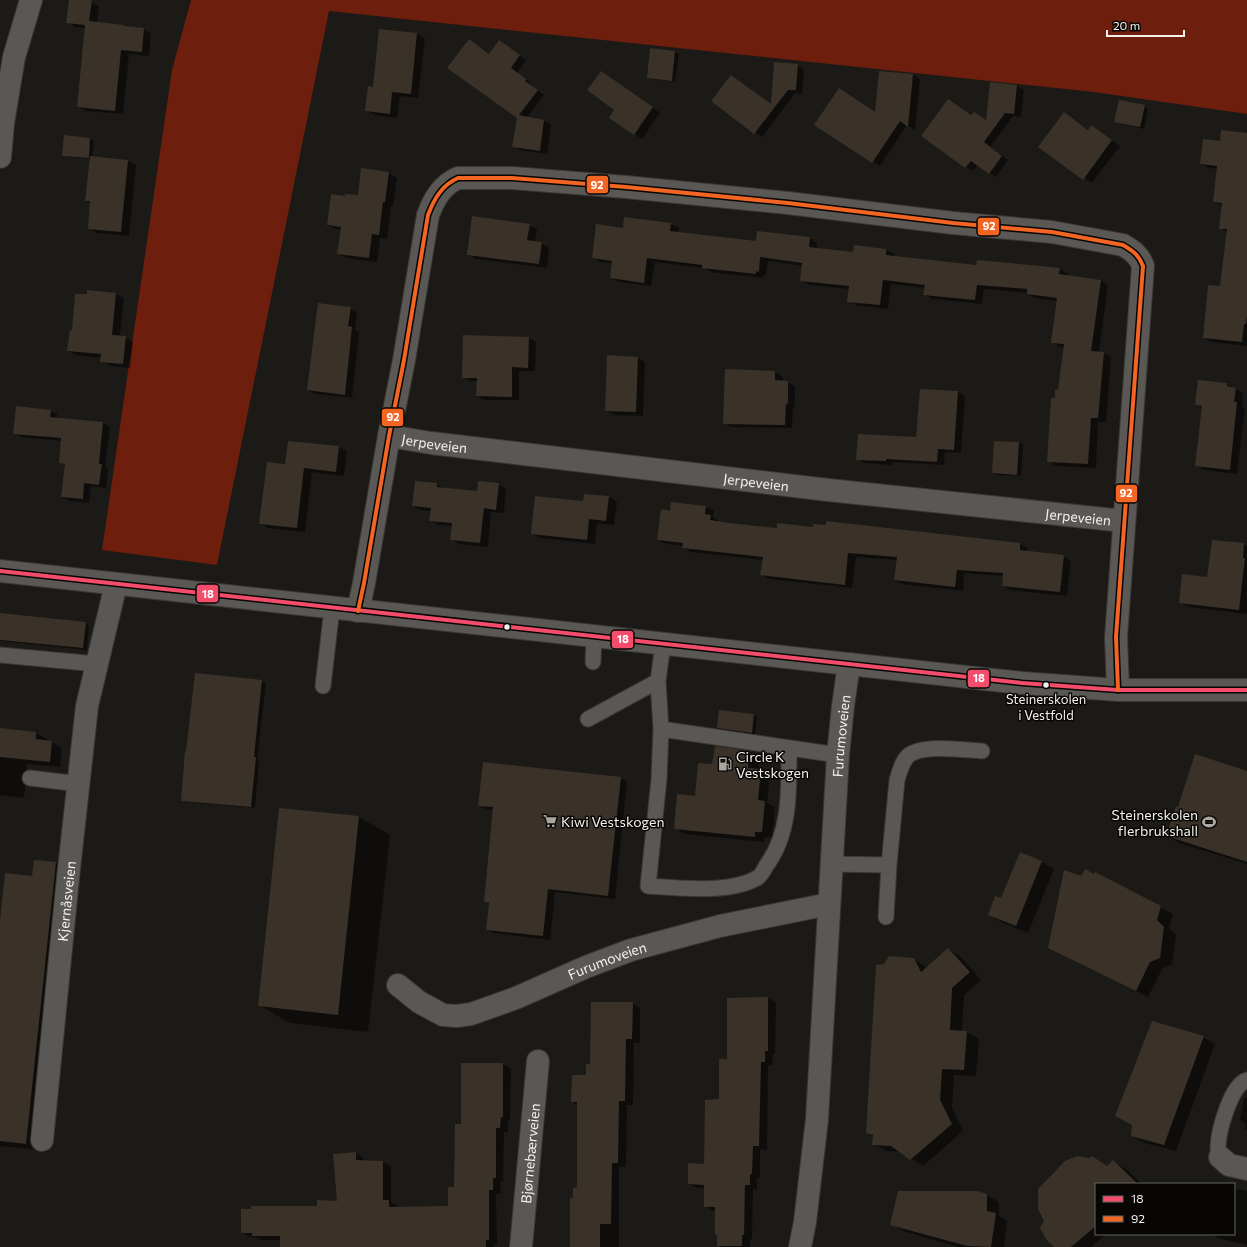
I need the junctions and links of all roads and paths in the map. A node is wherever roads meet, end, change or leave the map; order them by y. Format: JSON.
{"nodes":[{"id":1,"x":31,"y":0,"type":"edge"},
{"id":2,"x":0,"y":157,"type":"edge"},
{"id":3,"x":389,"y":436,"type":"junction"},
{"id":4,"x":1124,"y":521,"type":"junction"},
{"id":5,"x":0,"y":571,"type":"edge"},
{"id":6,"x":116,"y":584,"type":"junction"},
{"id":7,"x":332,"y":608,"type":"junction"},
{"id":8,"x":358,"y":611,"type":"junction"},
{"id":9,"x":594,"y":637,"type":"junction"},
{"id":10,"x":662,"y":644,"type":"junction"},
{"id":11,"x":0,"y":655,"type":"edge"},
{"id":12,"x":593,"y":662,"type":"dead end"},
{"id":13,"x":97,"y":664,"type":"junction"},
{"id":14,"x":849,"y":664,"type":"junction"},
{"id":15,"x":658,"y":681,"type":"junction"},
{"id":16,"x":323,"y":686,"type":"dead end"},
{"id":17,"x":1118,"y":690,"type":"junction"},
{"id":18,"x":1247,"y":690,"type":"edge"},
{"id":19,"x":588,"y":719,"type":"dead end"},
{"id":20,"x":661,"y":729,"type":"junction"},
{"id":21,"x":789,"y":748,"type":"junction"},
{"id":22,"x":982,"y":751,"type":"dead end"},
{"id":23,"x":838,"y":755,"type":"junction"},
{"id":24,"x":30,"y":778,"type":"dead end"},
{"id":25,"x":79,"y":784,"type":"junction"},
{"id":26,"x":831,"y":864,"type":"junction"},
{"id":27,"x":889,"y":865,"type":"junction"},
{"id":28,"x":829,"y":904,"type":"junction"},
{"id":29,"x":886,"y":917,"type":"dead end"},
{"id":30,"x":398,"y":984,"type":"dead end"},
{"id":31,"x":538,"y":1061,"type":"dead end"},
{"id":32,"x":1247,"y":1080,"type":"edge"},
{"id":33,"x":42,"y":1140,"type":"dead end"},
{"id":34,"x":1220,"y":1157,"type":"joint"},
{"id":35,"x":1247,"y":1168,"type":"edge"},
{"id":36,"x":521,"y":1247,"type":"edge"},
{"id":37,"x":800,"y":1247,"type":"edge"}],
"edges":[{"from":1,"to":2,"type":"street"},
{"from":3,"to":4,"type":"street","name":"Jerpeveien"},
{"from":3,"to":4,"type":"street"},
{"from":3,"to":8,"type":"street"},
{"from":4,"to":17,"type":"street"},
{"from":5,"to":6,"type":"street"},
{"from":6,"to":7,"type":"street"},
{"from":6,"to":13,"type":"street","name":"Kjernåsveien"},
{"from":7,"to":8,"type":"street"},
{"from":7,"to":16,"type":"lane"},
{"from":8,"to":9,"type":"street"},
{"from":9,"to":10,"type":"street"},
{"from":9,"to":12,"type":"lane"},
{"from":10,"to":14,"type":"street"},
{"from":10,"to":15,"type":"lane"},
{"from":11,"to":13,"type":"lane"},
{"from":13,"to":25,"type":"street","name":"Kjernåsveien"},
{"from":14,"to":17,"type":"street"},
{"from":14,"to":23,"type":"street","name":"Furumoveien"},
{"from":15,"to":19,"type":"lane"},
{"from":15,"to":20,"type":"lane"},
{"from":17,"to":18,"type":"street"},
{"from":20,"to":21,"type":"lane"},
{"from":20,"to":21,"type":"lane"},
{"from":21,"to":23,"type":"lane"},
{"from":22,"to":27,"type":"lane"},
{"from":23,"to":26,"type":"street","name":"Furumoveien"},
{"from":24,"to":25,"type":"lane"},
{"from":25,"to":33,"type":"street","name":"Kjernåsveien"},
{"from":26,"to":27,"type":"lane"},
{"from":26,"to":28,"type":"street","name":"Furumoveien"},
{"from":27,"to":29,"type":"lane"},
{"from":28,"to":30,"type":"street","name":"Furumoveien"},
{"from":28,"to":37,"type":"street","name":"Furumoveien"},
{"from":31,"to":36,"type":"street","name":"Bjørnebærveien"},
{"from":32,"to":34,"type":"lane"},
{"from":34,"to":35,"type":"street"}]}
